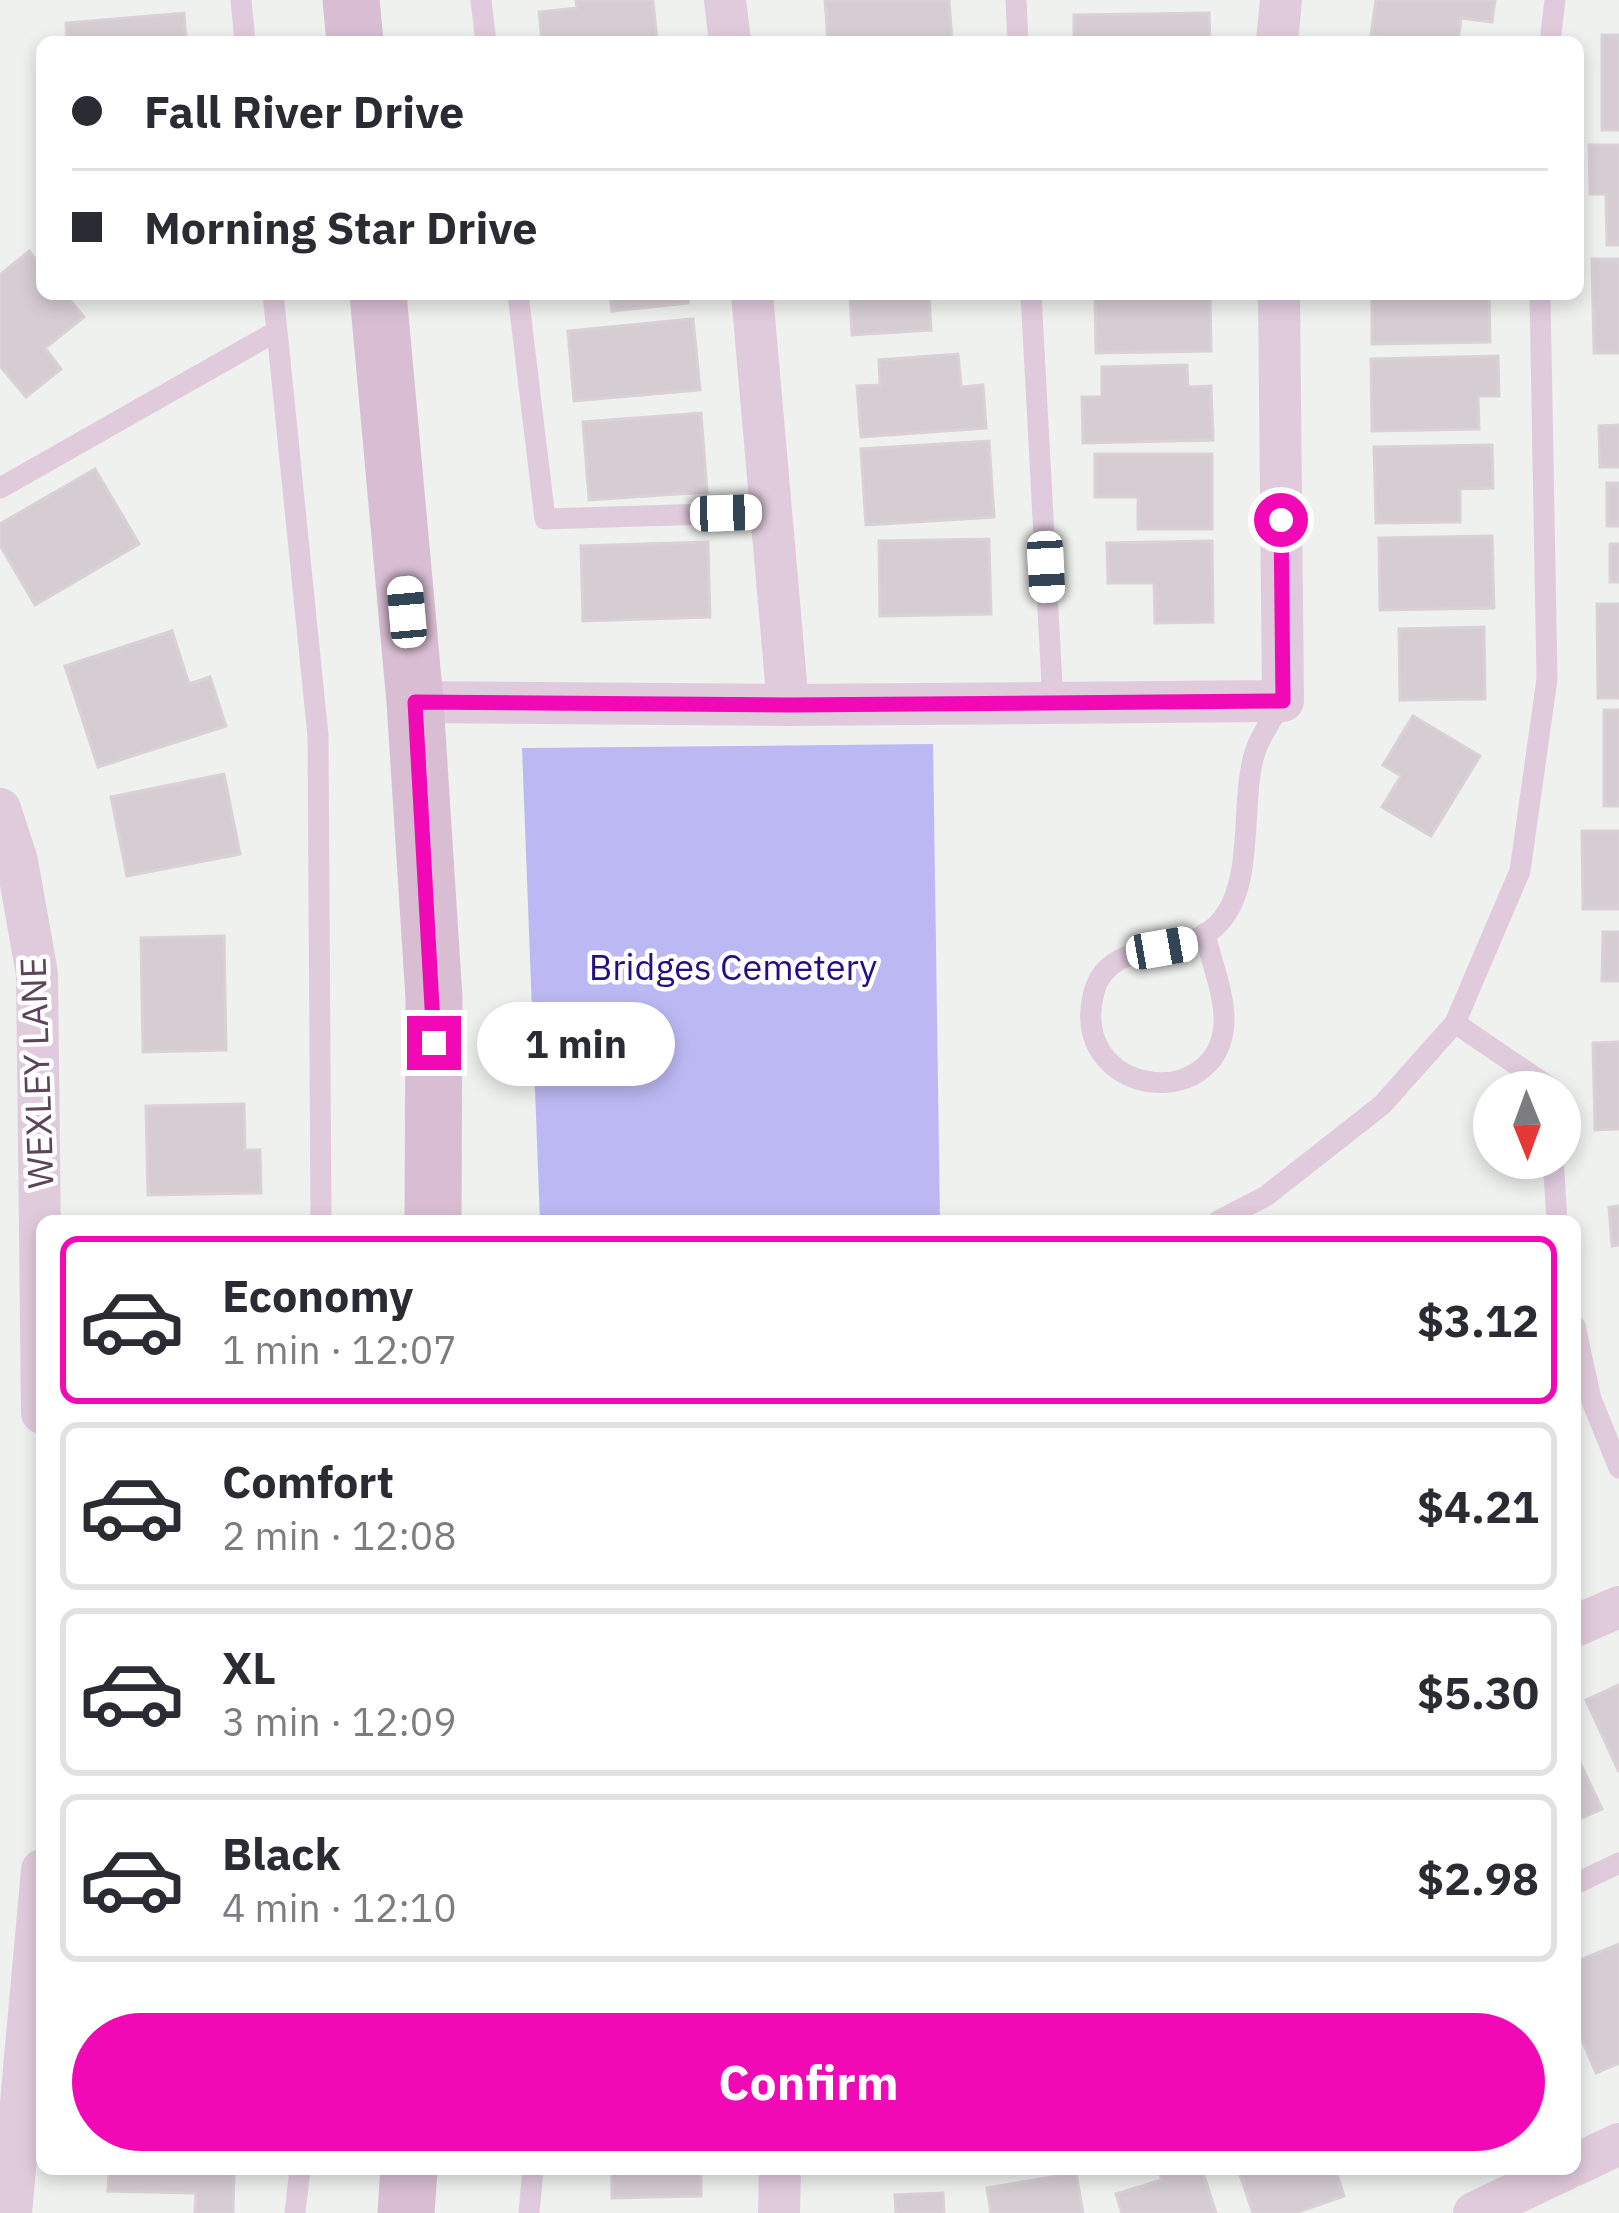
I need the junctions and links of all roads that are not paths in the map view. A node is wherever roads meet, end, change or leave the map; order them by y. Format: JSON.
{"nodes":[{"id":1,"x":241,"y":0,"type":"edge"},
{"id":2,"x":351,"y":0,"type":"edge"},
{"id":3,"x":481,"y":0,"type":"edge"},
{"id":4,"x":725,"y":0,"type":"edge"},
{"id":5,"x":1016,"y":0,"type":"edge"},
{"id":6,"x":1281,"y":0,"type":"edge"},
{"id":7,"x":1555,"y":0,"type":"edge"},
{"id":8,"x":244,"y":36,"type":"edge"},
{"id":9,"x":354,"y":36,"type":"edge"},
{"id":10,"x":485,"y":36,"type":"edge"},
{"id":11,"x":729,"y":36,"type":"edge"},
{"id":12,"x":1018,"y":36,"type":"edge"},
{"id":13,"x":1277,"y":36,"type":"edge"},
{"id":14,"x":1551,"y":36,"type":"edge"},
{"id":15,"x":274,"y":300,"type":"edge"},
{"id":16,"x":379,"y":300,"type":"edge"},
{"id":17,"x":519,"y":300,"type":"edge"},
{"id":18,"x":753,"y":300,"type":"edge"},
{"id":19,"x":1031,"y":300,"type":"edge"},
{"id":20,"x":1279,"y":300,"type":"edge"},
{"id":21,"x":1540,"y":300,"type":"edge"},
{"id":22,"x":277,"y":331,"type":"junction"},
{"id":23,"x":0,"y":488,"type":"edge"},
{"id":24,"x":771,"y":512,"type":"junction"},
{"id":25,"x":1283,"y":701,"type":"junction"},
{"id":26,"x":415,"y":702,"type":"junction"},
{"id":27,"x":1053,"y":703,"type":"junction"},
{"id":28,"x":788,"y":705,"type":"junction"},
{"id":29,"x":0,"y":809,"type":"edge"},
{"id":30,"x":1205,"y":933,"type":"junction"},
{"id":31,"x":1455,"y":1023,"type":"junction"},
{"id":32,"x":1526,"y":1071,"type":"edge"},
{"id":33,"x":1554,"y":1179,"type":"edge"},
{"id":34,"x":40,"y":1215,"type":"edge"},
{"id":35,"x":321,"y":1215,"type":"edge"},
{"id":36,"x":433,"y":1215,"type":"edge"},
{"id":37,"x":1230,"y":1215,"type":"edge"},
{"id":38,"x":1557,"y":1215,"type":"edge"},
{"id":39,"x":1581,"y":1354,"type":"edge"},
{"id":40,"x":1619,"y":1468,"type":"edge"},
{"id":41,"x":1619,"y":1607,"type":"edge"},
{"id":42,"x":1581,"y":1623,"type":"edge"},
{"id":43,"x":1619,"y":1863,"type":"edge"},
{"id":44,"x":1581,"y":1881,"type":"edge"},
{"id":45,"x":36,"y":1996,"type":"edge"},
{"id":46,"x":34,"y":2038,"type":"edge"},
{"id":47,"x":1619,"y":2144,"type":"edge"},
{"id":48,"x":1581,"y":2162,"type":"edge"},
{"id":49,"x":299,"y":2175,"type":"edge"},
{"id":50,"x":409,"y":2175,"type":"edge"},
{"id":51,"x":532,"y":2175,"type":"edge"},
{"id":52,"x":780,"y":2175,"type":"edge"},
{"id":53,"x":1553,"y":2175,"type":"edge"},
{"id":54,"x":10,"y":2213,"type":"edge"},
{"id":55,"x":295,"y":2213,"type":"edge"},
{"id":56,"x":406,"y":2213,"type":"edge"},
{"id":57,"x":530,"y":2213,"type":"edge"},
{"id":58,"x":779,"y":2213,"type":"edge"},
{"id":59,"x":1474,"y":2213,"type":"edge"}],
"edges":[{"from":1,"to":8,"type":"lane"},
{"from":2,"to":9,"type":"street"},
{"from":3,"to":10,"type":"lane"},
{"from":4,"to":11,"type":"street"},
{"from":5,"to":12,"type":"lane"},
{"from":6,"to":13,"type":"street"},
{"from":7,"to":14,"type":"lane"},
{"from":15,"to":22,"type":"lane"},
{"from":16,"to":26,"type":"street"},
{"from":17,"to":24,"type":"lane"},
{"from":18,"to":24,"type":"street"},
{"from":19,"to":27,"type":"lane"},
{"from":20,"to":25,"type":"street"},
{"from":21,"to":31,"type":"lane"},
{"from":22,"to":23,"type":"lane"},
{"from":22,"to":35,"type":"lane"},
{"from":24,"to":28,"type":"street"},
{"from":25,"to":27,"type":"street"},
{"from":25,"to":30,"type":"lane"},
{"from":26,"to":28,"type":"street"},
{"from":26,"to":36,"type":"street"},
{"from":27,"to":28,"type":"street"},
{"from":29,"to":34,"type":"street","name":"WEXLEY LANE"},
{"from":30,"to":30,"type":"lane"},
{"from":31,"to":32,"type":"lane"},
{"from":31,"to":37,"type":"lane"},
{"from":33,"to":38,"type":"lane"},
{"from":39,"to":40,"type":"lane"},
{"from":41,"to":42,"type":"street"},
{"from":43,"to":44,"type":"lane"},
{"from":45,"to":46,"type":"street"},
{"from":46,"to":54,"type":"street"},
{"from":47,"to":48,"type":"street"},
{"from":49,"to":55,"type":"lane"},
{"from":50,"to":56,"type":"street"},
{"from":51,"to":57,"type":"lane"},
{"from":52,"to":58,"type":"street"},
{"from":53,"to":59,"type":"street"}]}
